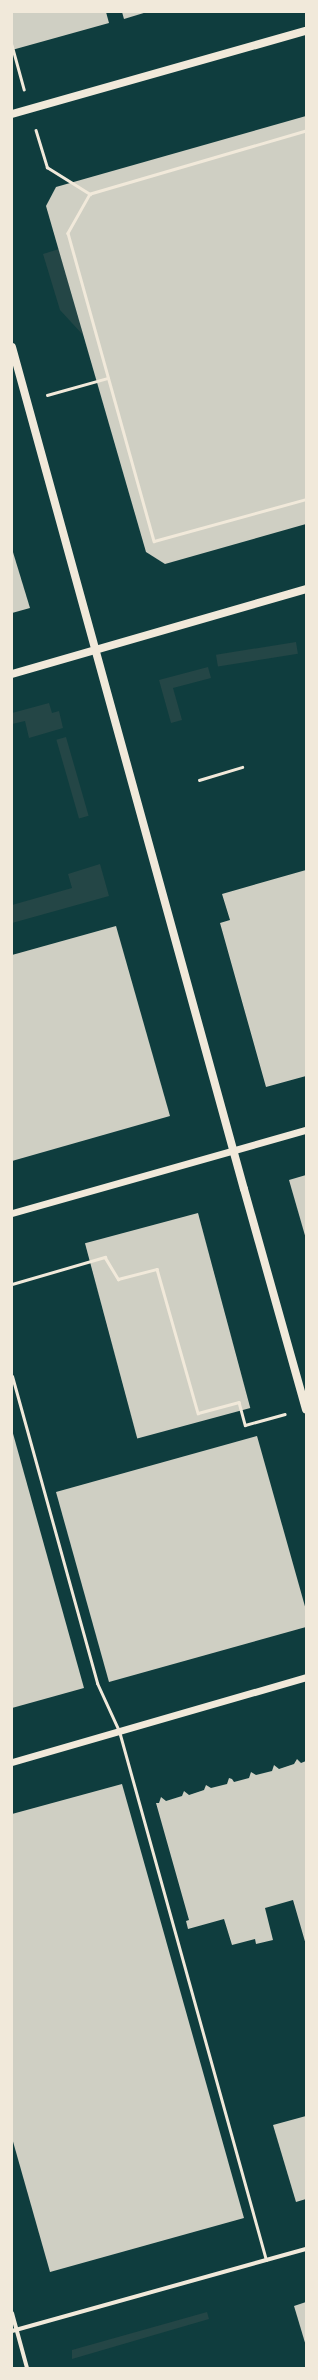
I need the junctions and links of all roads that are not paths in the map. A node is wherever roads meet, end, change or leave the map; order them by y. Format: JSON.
{"nodes":[{"id":1,"x":306,"y":31,"type":"edge"},
{"id":2,"x":12,"y":114,"type":"edge"},
{"id":3,"x":12,"y":347,"type":"edge"},
{"id":4,"x":306,"y":589,"type":"edge"},
{"id":5,"x":97,"y":650,"type":"junction"},
{"id":6,"x":12,"y":674,"type":"edge"},
{"id":7,"x":306,"y":1130,"type":"edge"},
{"id":8,"x":234,"y":1150,"type":"junction"},
{"id":9,"x":12,"y":1214,"type":"edge"},
{"id":10,"x":12,"y":1376,"type":"edge"},
{"id":11,"x":306,"y":1408,"type":"edge"},
{"id":12,"x":306,"y":1677,"type":"edge"},
{"id":13,"x":119,"y":1731,"type":"junction"},
{"id":14,"x":12,"y":1762,"type":"edge"},
{"id":15,"x":306,"y":2249,"type":"edge"},
{"id":16,"x":266,"y":2260,"type":"junction"},
{"id":17,"x":12,"y":2313,"type":"edge"},
{"id":18,"x":14,"y":2331,"type":"edge"},
{"id":19,"x":27,"y":2368,"type":"edge"}],
"edges":[{"from":1,"to":2,"type":"main road"},
{"from":3,"to":5,"type":"main road"},
{"from":4,"to":5,"type":"main road"},
{"from":5,"to":6,"type":"main road"},
{"from":5,"to":8,"type":"main road"},
{"from":7,"to":8,"type":"street"},
{"from":8,"to":9,"type":"street"},
{"from":8,"to":11,"type":"main road"},
{"from":10,"to":13,"type":"lane"},
{"from":12,"to":13,"type":"street"},
{"from":13,"to":14,"type":"street"},
{"from":13,"to":16,"type":"lane"},
{"from":15,"to":16,"type":"street"},
{"from":16,"to":18,"type":"street"},
{"from":17,"to":18,"type":"street"},
{"from":18,"to":19,"type":"street"}]}
